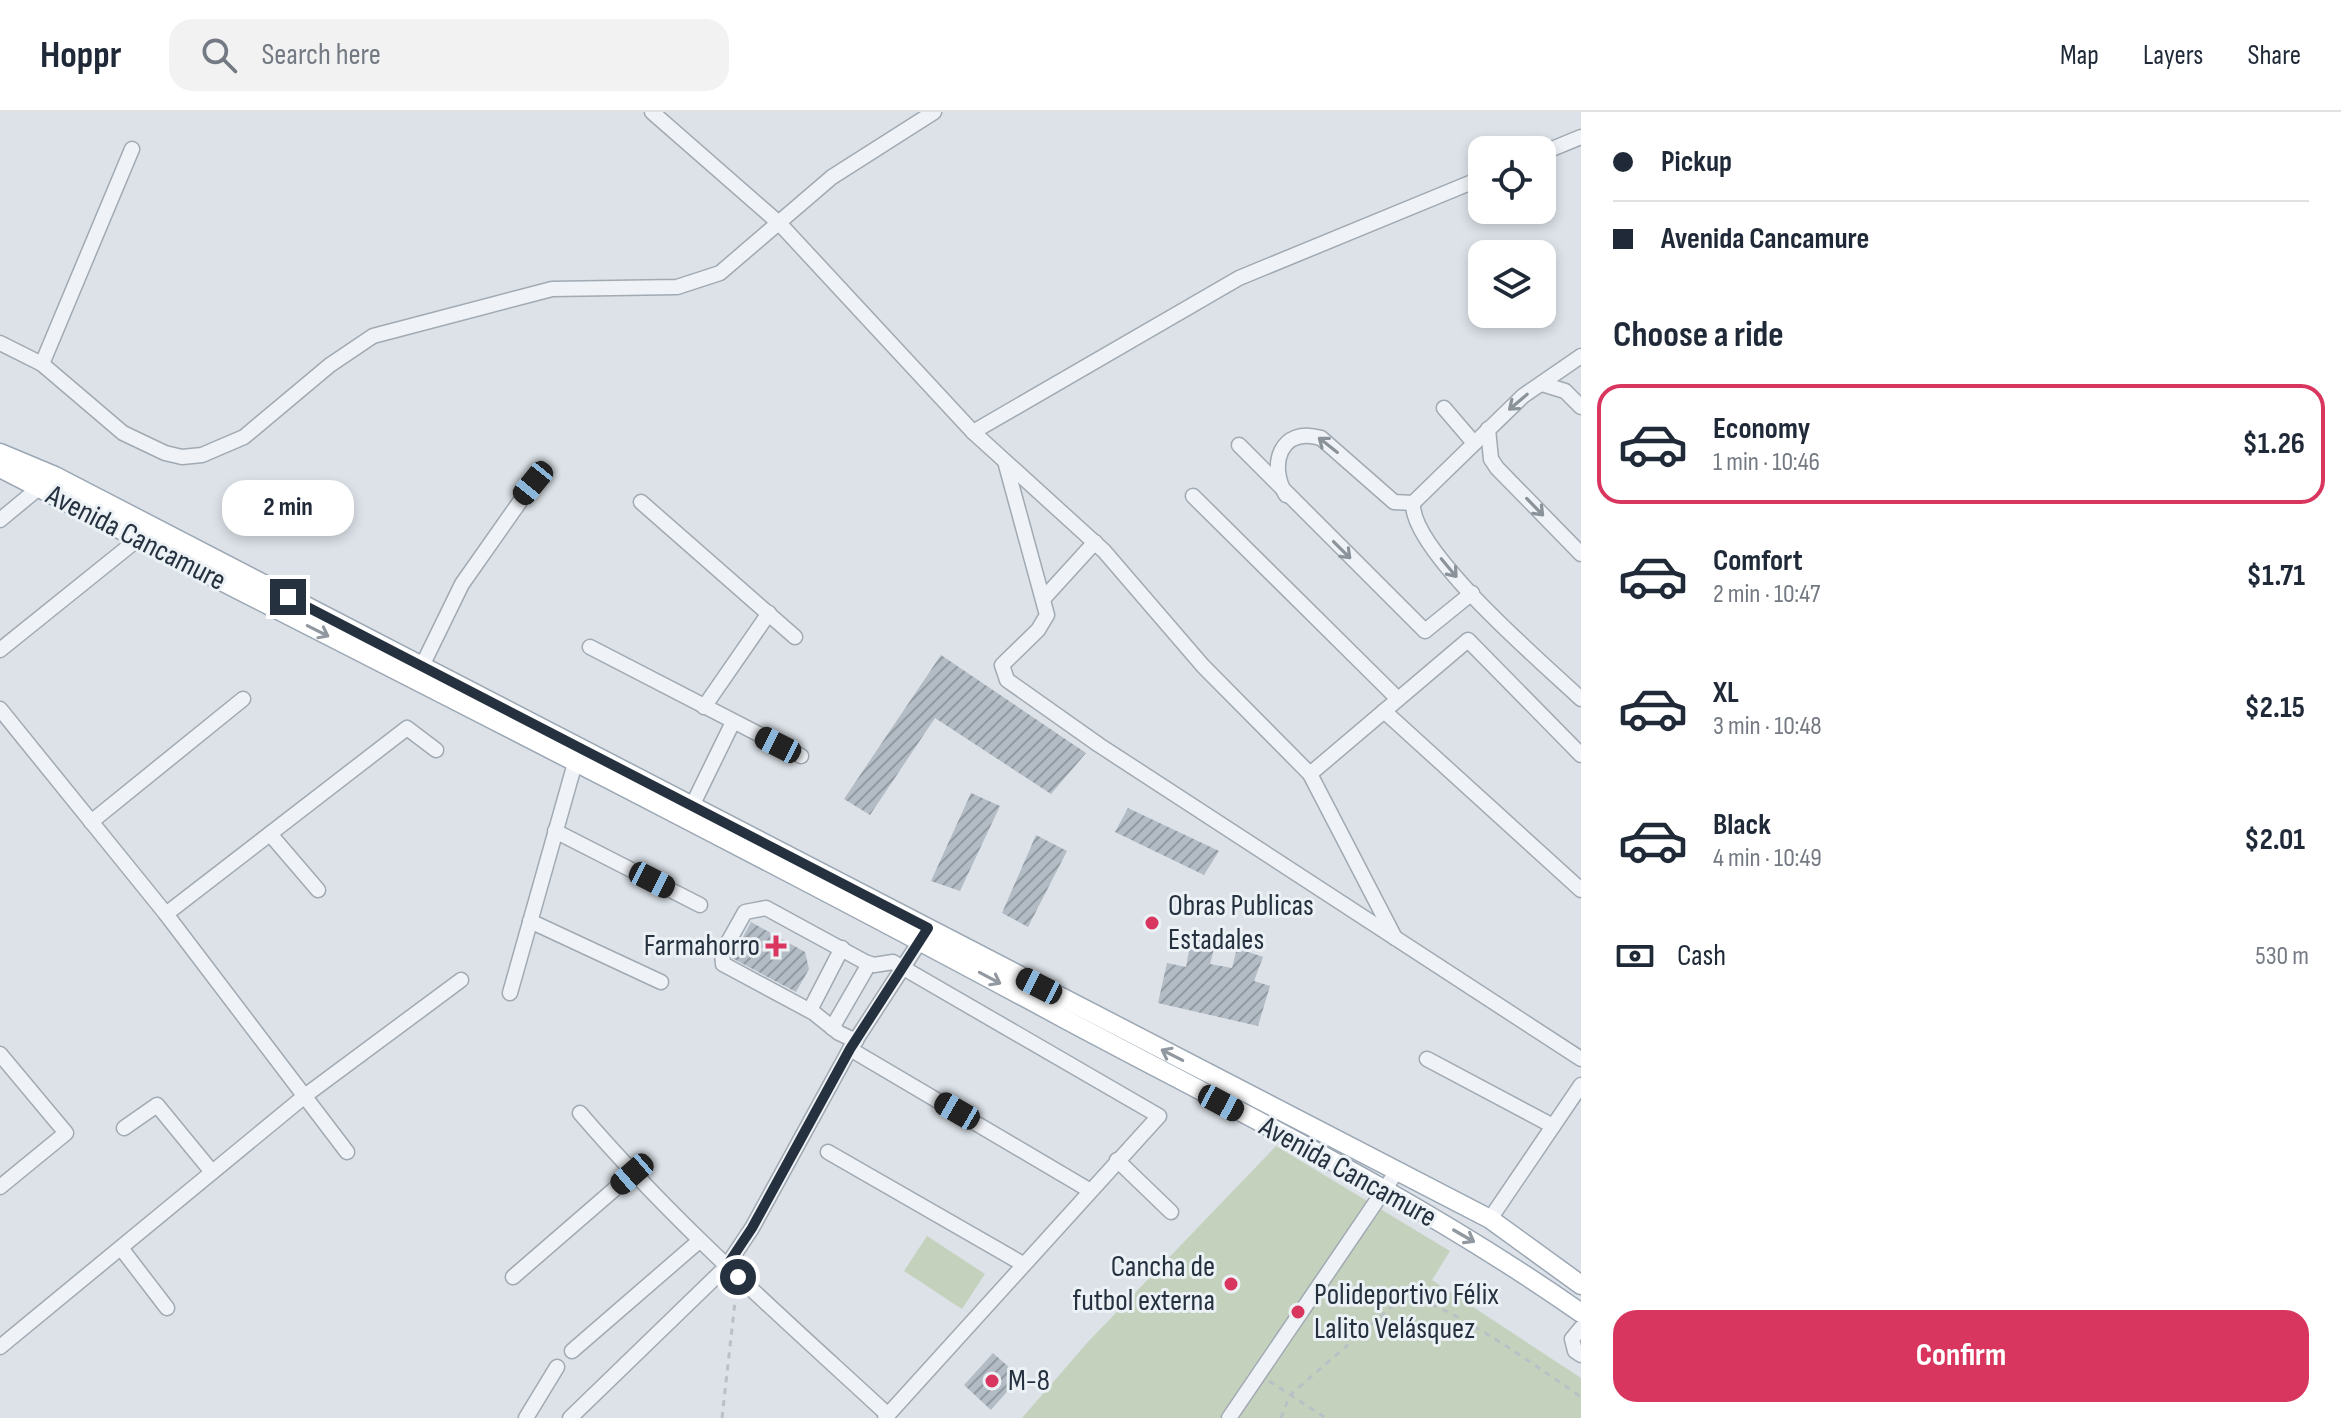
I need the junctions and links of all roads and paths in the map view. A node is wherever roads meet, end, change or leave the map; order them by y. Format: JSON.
{"nodes":[{"id":1,"x":652,"y":112,"type":"edge"},
{"id":2,"x":934,"y":112,"type":"edge"},
{"id":3,"x":1581,"y":137,"type":"edge"},
{"id":4,"x":1556,"y":147,"type":"edge"},
{"id":5,"x":132,"y":149,"type":"dead end"},
{"id":6,"x":1468,"y":184,"type":"edge"},
{"id":7,"x":780,"y":224,"type":"junction"},
{"id":8,"x":0,"y":343,"type":"edge"},
{"id":9,"x":1581,"y":356,"type":"edge"},
{"id":10,"x":42,"y":364,"type":"junction"},
{"id":11,"x":1565,"y":368,"type":"junction"},
{"id":12,"x":1542,"y":384,"type":"junction"},
{"id":13,"x":1565,"y":391,"type":"junction"},
{"id":14,"x":1581,"y":407,"type":"edge"},
{"id":15,"x":1444,"y":408,"type":"dead end"},
{"id":16,"x":1488,"y":429,"type":"junction"},
{"id":17,"x":973,"y":432,"type":"junction"},
{"id":18,"x":1474,"y":443,"type":"junction"},
{"id":19,"x":1239,"y":445,"type":"dead end"},
{"id":20,"x":0,"y":453,"type":"edge"},
{"id":21,"x":1460,"y":456,"type":"junction"},
{"id":22,"x":1491,"y":459,"type":"junction"},
{"id":23,"x":1006,"y":462,"type":"junction"},
{"id":24,"x":0,"y":468,"type":"edge"},
{"id":25,"x":55,"y":476,"type":"junction"},
{"id":26,"x":533,"y":483,"type":"dead end"},
{"id":27,"x":39,"y":488,"type":"junction"},
{"id":28,"x":1286,"y":495,"type":"junction"},
{"id":29,"x":1193,"y":496,"type":"dead end"},
{"id":30,"x":641,"y":502,"type":"dead end"},
{"id":31,"x":1413,"y":503,"type":"junction"},
{"id":32,"x":0,"y":520,"type":"edge"},
{"id":33,"x":154,"y":527,"type":"junction"},
{"id":34,"x":137,"y":538,"type":"junction"},
{"id":35,"x":1095,"y":542,"type":"junction"},
{"id":36,"x":1581,"y":554,"type":"edge"},
{"id":37,"x":1472,"y":593,"type":"junction"},
{"id":38,"x":1044,"y":598,"type":"junction"},
{"id":39,"x":769,"y":613,"type":"junction"},
{"id":40,"x":795,"y":637,"type":"dead end"},
{"id":41,"x":590,"y":647,"type":"dead end"},
{"id":42,"x":0,"y":650,"type":"edge"},
{"id":43,"x":422,"y":666,"type":"junction"},
{"id":44,"x":243,"y":699,"type":"dead end"},
{"id":45,"x":1398,"y":699,"type":"junction"},
{"id":46,"x":1581,"y":699,"type":"edge"},
{"id":47,"x":704,"y":707,"type":"junction"},
{"id":48,"x":0,"y":709,"type":"edge"},
{"id":49,"x":1384,"y":711,"type":"junction"},
{"id":50,"x":733,"y":722,"type":"junction"},
{"id":51,"x":436,"y":750,"type":"dead end"},
{"id":52,"x":1581,"y":755,"type":"edge"},
{"id":53,"x":801,"y":756,"type":"dead end"},
{"id":54,"x":575,"y":763,"type":"junction"},
{"id":55,"x":1310,"y":774,"type":"junction"},
{"id":56,"x":692,"y":806,"type":"junction"},
{"id":57,"x":91,"y":822,"type":"junction"},
{"id":58,"x":555,"y":831,"type":"junction"},
{"id":59,"x":270,"y":834,"type":"junction"},
{"id":60,"x":318,"y":890,"type":"dead end"},
{"id":61,"x":1581,"y":890,"type":"edge"},
{"id":62,"x":700,"y":905,"type":"dead end"},
{"id":63,"x":166,"y":914,"type":"junction"},
{"id":64,"x":530,"y":921,"type":"junction"},
{"id":65,"x":924,"y":934,"type":"junction"},
{"id":66,"x":1395,"y":938,"type":"junction"},
{"id":67,"x":842,"y":948,"type":"junction"},
{"id":68,"x":869,"y":964,"type":"junction"},
{"id":69,"x":903,"y":969,"type":"junction"},
{"id":70,"x":461,"y":980,"type":"dead end"},
{"id":71,"x":661,"y":982,"type":"dead end"},
{"id":72,"x":510,"y":993,"type":"dead end"},
{"id":73,"x":810,"y":1010,"type":"junction"},
{"id":74,"x":832,"y":1028,"type":"junction"},
{"id":75,"x":853,"y":1045,"type":"junction"},
{"id":76,"x":0,"y":1054,"type":"edge"},
{"id":77,"x":1427,"y":1059,"type":"dead end"},
{"id":78,"x":1581,"y":1059,"type":"edge"},
{"id":79,"x":1581,"y":1085,"type":"edge"},
{"id":80,"x":306,"y":1095,"type":"junction"},
{"id":81,"x":580,"y":1113,"type":"dead end"},
{"id":82,"x":1553,"y":1126,"type":"junction"},
{"id":83,"x":124,"y":1128,"type":"dead end"},
{"id":84,"x":347,"y":1152,"type":"dead end"},
{"id":85,"x":828,"y":1152,"type":"dead end"},
{"id":86,"x":1117,"y":1160,"type":"junction"},
{"id":87,"x":1397,"y":1171,"type":"junction"},
{"id":88,"x":212,"y":1172,"type":"junction"},
{"id":89,"x":632,"y":1174,"type":"junction"},
{"id":90,"x":0,"y":1187,"type":"edge"},
{"id":91,"x":1089,"y":1190,"type":"junction"},
{"id":92,"x":1385,"y":1191,"type":"junction"},
{"id":93,"x":1171,"y":1212,"type":"dead end"},
{"id":94,"x":1490,"y":1219,"type":"junction"},
{"id":95,"x":698,"y":1242,"type":"junction"},
{"id":96,"x":121,"y":1248,"type":"junction"},
{"id":97,"x":1023,"y":1264,"type":"junction"},
{"id":98,"x":726,"y":1267,"type":"junction"},
{"id":99,"x":513,"y":1277,"type":"dead end"},
{"id":100,"x":738,"y":1277,"type":"junction"},
{"id":101,"x":1581,"y":1285,"type":"edge"},
{"id":102,"x":167,"y":1308,"type":"dead end"},
{"id":103,"x":1581,"y":1313,"type":"edge"},
{"id":104,"x":1581,"y":1328,"type":"edge"},
{"id":105,"x":0,"y":1347,"type":"edge"},
{"id":106,"x":572,"y":1351,"type":"dead end"},
{"id":107,"x":1581,"y":1355,"type":"edge"},
{"id":108,"x":557,"y":1367,"type":"dead end"},
{"id":109,"x":1257,"y":1374,"type":"junction"},
{"id":110,"x":1290,"y":1395,"type":"junction"},
{"id":111,"x":1581,"y":1397,"type":"edge"},
{"id":112,"x":887,"y":1416,"type":"edge"},
{"id":113,"x":526,"y":1418,"type":"edge"},
{"id":114,"x":570,"y":1418,"type":"edge"},
{"id":115,"x":722,"y":1418,"type":"edge"},
{"id":116,"x":1229,"y":1418,"type":"edge"},
{"id":117,"x":1281,"y":1418,"type":"edge"},
{"id":118,"x":1326,"y":1418,"type":"edge"}],
"edges":[{"from":1,"to":7,"type":"street"},
{"from":2,"to":7,"type":"street"},
{"from":3,"to":4,"type":"street"},
{"from":5,"to":10,"type":"street"},
{"from":6,"to":17,"type":"street"},
{"from":7,"to":10,"type":"street"},
{"from":7,"to":17,"type":"street"},
{"from":8,"to":10,"type":"street"},
{"from":9,"to":11,"type":"street"},
{"from":11,"to":12,"type":"street"},
{"from":11,"to":13,"type":"street"},
{"from":12,"to":13,"type":"street"},
{"from":12,"to":16,"type":"street","one_way":true},
{"from":13,"to":14,"type":"street"},
{"from":15,"to":18,"type":"street"},
{"from":16,"to":18,"type":"street"},
{"from":16,"to":22,"type":"street"},
{"from":17,"to":23,"type":"street"},
{"from":18,"to":21,"type":"street"},
{"from":19,"to":28,"type":"street"},
{"from":20,"to":25,"type":"main road","name":"Avenida Cancamure"},
{"from":21,"to":22,"type":"street"},
{"from":21,"to":31,"type":"street"},
{"from":22,"to":36,"type":"street","one_way":true},
{"from":23,"to":35,"type":"street"},
{"from":23,"to":38,"type":"street"},
{"from":24,"to":27,"type":"main road","name":"Avenida Cancamure"},
{"from":25,"to":27,"type":"street"},
{"from":25,"to":33,"type":"main road","name":"Avenida Cancamure"},
{"from":26,"to":43,"type":"street"},
{"from":27,"to":32,"type":"street"},
{"from":27,"to":34,"type":"main road","name":"Avenida Cancamure"},
{"from":31,"to":28,"type":"street","one_way":true},
{"from":28,"to":37,"type":"street","one_way":true},
{"from":29,"to":45,"type":"street"},
{"from":30,"to":39,"type":"street"},
{"from":31,"to":37,"type":"street","one_way":true},
{"from":33,"to":34,"type":"street"},
{"from":33,"to":43,"type":"main road","name":"Avenida Cancamure"},
{"from":34,"to":42,"type":"street"},
{"from":34,"to":54,"type":"main road","name":"Avenida Cancamure","one_way":true},
{"from":35,"to":38,"type":"street"},
{"from":35,"to":55,"type":"street"},
{"from":37,"to":46,"type":"street"},
{"from":38,"to":66,"type":"street"},
{"from":39,"to":40,"type":"street"},
{"from":39,"to":47,"type":"street"},
{"from":41,"to":47,"type":"street"},
{"from":43,"to":56,"type":"main road","name":"Avenida Cancamure"},
{"from":44,"to":57,"type":"street"},
{"from":45,"to":49,"type":"street"},
{"from":45,"to":52,"type":"street"},
{"from":47,"to":50,"type":"street"},
{"from":48,"to":57,"type":"street"},
{"from":49,"to":55,"type":"street"},
{"from":49,"to":61,"type":"street"},
{"from":50,"to":53,"type":"street"},
{"from":50,"to":56,"type":"street"},
{"from":51,"to":59,"type":"street"},
{"from":54,"to":58,"type":"street"},
{"from":54,"to":65,"type":"main road","name":"Avenida Cancamure"},
{"from":55,"to":66,"type":"street"},
{"from":56,"to":65,"type":"main road","name":"Avenida Cancamure"},
{"from":57,"to":63,"type":"street"},
{"from":58,"to":62,"type":"street"},
{"from":58,"to":64,"type":"street"},
{"from":59,"to":60,"type":"street"},
{"from":59,"to":63,"type":"street"},
{"from":63,"to":80,"type":"street"},
{"from":64,"to":71,"type":"street"},
{"from":64,"to":72,"type":"street"},
{"from":65,"to":69,"type":"street"},
{"from":87,"to":65,"type":"main road","name":"Avenida Cancamure","one_way":true},
{"from":65,"to":92,"type":"main road","name":"Avenida Cancamure","one_way":true},
{"from":66,"to":78,"type":"street"},
{"from":67,"to":68,"type":"street"},
{"from":67,"to":73,"type":"street"},
{"from":67,"to":73,"type":"street"},
{"from":68,"to":69,"type":"street"},
{"from":68,"to":74,"type":"street"},
{"from":69,"to":75,"type":"street"},
{"from":69,"to":86,"type":"street"},
{"from":70,"to":80,"type":"street"},
{"from":73,"to":74,"type":"street"},
{"from":74,"to":75,"type":"street"},
{"from":75,"to":91,"type":"street"},
{"from":75,"to":98,"type":"street"},
{"from":76,"to":90,"type":"street"},
{"from":77,"to":82,"type":"street"},
{"from":79,"to":82,"type":"street"},
{"from":80,"to":84,"type":"street"},
{"from":80,"to":88,"type":"street"},
{"from":81,"to":89,"type":"street"},
{"from":82,"to":94,"type":"street"},
{"from":83,"to":88,"type":"street"},
{"from":85,"to":97,"type":"street"},
{"from":86,"to":91,"type":"street"},
{"from":86,"to":93,"type":"street"},
{"from":87,"to":92,"type":"street"},
{"from":87,"to":94,"type":"main road","name":"Avenida Cancamure"},
{"from":88,"to":96,"type":"street"},
{"from":89,"to":95,"type":"street"},
{"from":89,"to":99,"type":"street"},
{"from":91,"to":97,"type":"street"},
{"from":92,"to":103,"type":"main road","name":"Avenida Cancamure","one_way":true},
{"from":92,"to":109,"type":"street"},
{"from":94,"to":101,"type":"main road","name":"Avenida Cancamure"},
{"from":95,"to":98,"type":"street"},
{"from":95,"to":106,"type":"street"},
{"from":96,"to":102,"type":"street"},
{"from":96,"to":105,"type":"street"},
{"from":97,"to":112,"type":"street"},
{"from":98,"to":100,"type":"street"},
{"from":98,"to":114,"type":"street"},
{"from":100,"to":112,"type":"street"},
{"from":100,"to":115,"type":"path"},
{"from":104,"to":107,"type":"street"},
{"from":108,"to":113,"type":"street"},
{"from":109,"to":110,"type":"path"},
{"from":109,"to":116,"type":"street"},
{"from":110,"to":111,"type":"path"},
{"from":110,"to":117,"type":"path"},
{"from":110,"to":118,"type":"path"}]}
